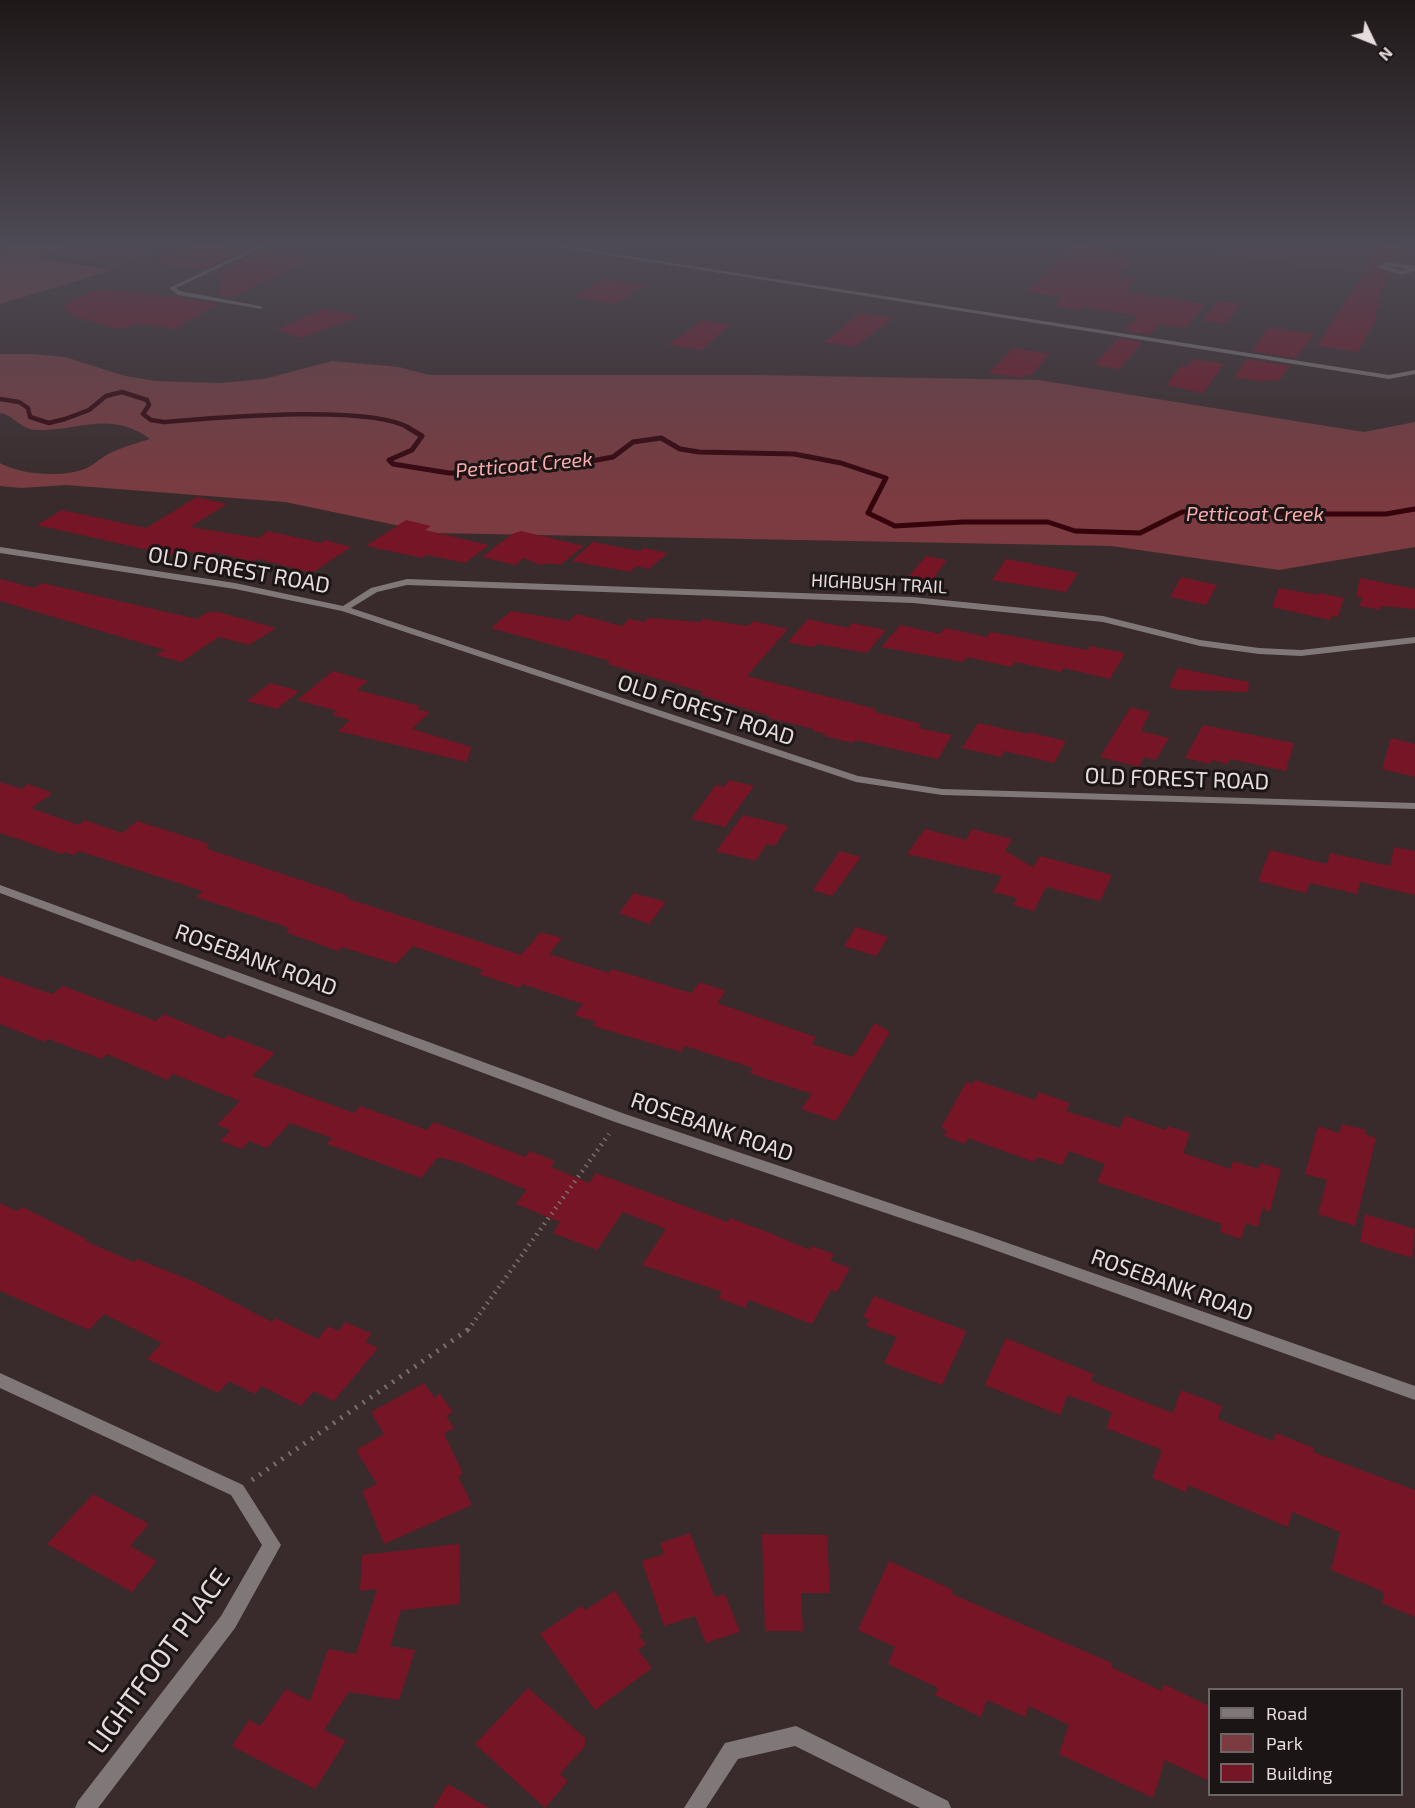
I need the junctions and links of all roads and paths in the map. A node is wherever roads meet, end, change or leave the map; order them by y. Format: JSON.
{"nodes":[{"id":1,"x":1093,"y":330,"type":"edge"},
{"id":2,"x":1415,"y":372,"type":"edge"},
{"id":3,"x":0,"y":549,"type":"edge"},
{"id":4,"x":344,"y":609,"type":"junction"},
{"id":5,"x":1415,"y":640,"type":"edge"},
{"id":6,"x":1415,"y":806,"type":"edge"},
{"id":7,"x":0,"y":889,"type":"edge"},
{"id":8,"x":620,"y":1118,"type":"junction"},
{"id":9,"x":0,"y":1380,"type":"edge"},
{"id":10,"x":1415,"y":1393,"type":"edge"},
{"id":11,"x":237,"y":1490,"type":"junction"},
{"id":12,"x":85,"y":1808,"type":"edge"},
{"id":13,"x":694,"y":1808,"type":"edge"},
{"id":14,"x":941,"y":1808,"type":"edge"}],
"edges":[{"from":1,"to":2,"type":"street"},
{"from":3,"to":4,"type":"street","name":"OLD FOREST ROAD"},
{"from":4,"to":5,"type":"street","name":"HIGHBUSH TRAIL"},
{"from":4,"to":6,"type":"street","name":"OLD FOREST ROAD"},
{"from":7,"to":8,"type":"street","name":"ROSEBANK ROAD"},
{"from":8,"to":10,"type":"street","name":"ROSEBANK ROAD"},
{"from":8,"to":11,"type":"path"},
{"from":9,"to":11,"type":"street"},
{"from":11,"to":12,"type":"street","name":"LIGHTFOOT PLACE"},
{"from":13,"to":14,"type":"street"}]}
